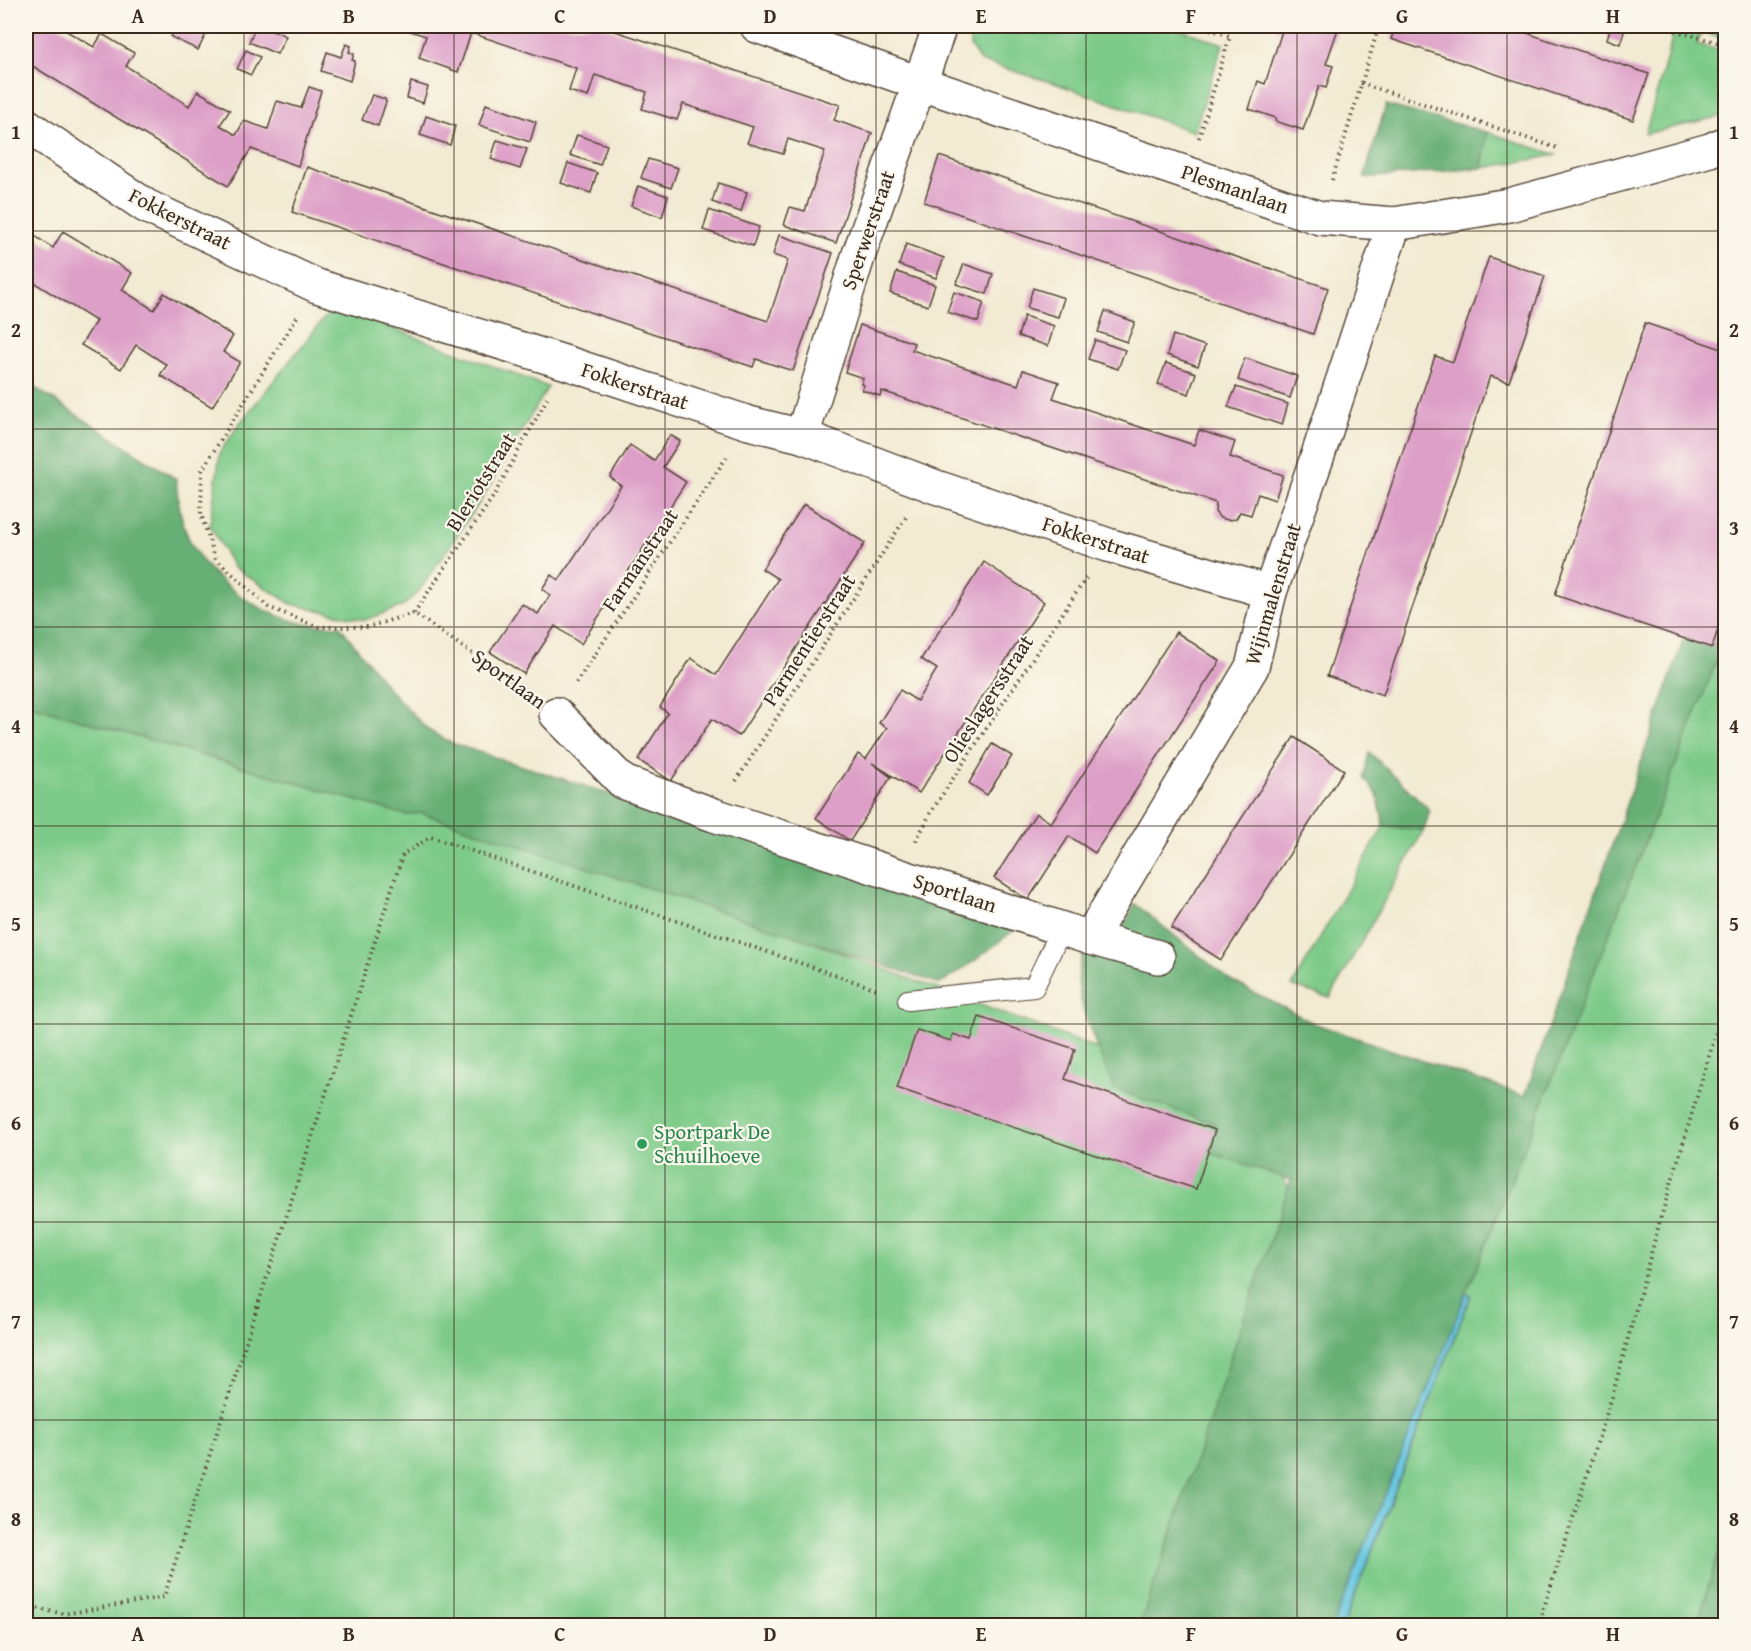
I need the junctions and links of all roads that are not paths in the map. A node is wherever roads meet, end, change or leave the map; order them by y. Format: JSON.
{"nodes":[{"id":1,"x":757,"y":26,"type":"edge"},
{"id":2,"x":940,"y":26,"type":"edge"},
{"id":3,"x":919,"y":83,"type":"junction"},
{"id":4,"x":26,"y":125,"type":"edge"},
{"id":5,"x":1725,"y":143,"type":"edge"},
{"id":6,"x":1394,"y":224,"type":"junction"},
{"id":7,"x":802,"y":436,"type":"junction"},
{"id":8,"x":1270,"y":592,"type":"junction"},
{"id":9,"x":556,"y":714,"type":"road end"},
{"id":10,"x":1076,"y":933,"type":"junction"},
{"id":11,"x":1158,"y":957,"type":"dead end"},
{"id":12,"x":908,"y":1000,"type":"road end"}],
"edges":[{"from":1,"to":3,"type":"street","name":"Plesmanlaan"},
{"from":2,"to":3,"type":"street","name":"Sperwerstraat"},
{"from":3,"to":6,"type":"street","name":"Plesmanlaan"},
{"from":3,"to":7,"type":"street","name":"Sperwerstraat"},
{"from":4,"to":7,"type":"street","name":"Fokkerstraat"},
{"from":5,"to":6,"type":"street","name":"Plesmanlaan"},
{"from":6,"to":8,"type":"street","name":"Wijnmalenstraat"},
{"from":7,"to":8,"type":"street","name":"Fokkerstraat"},
{"from":8,"to":10,"type":"street","name":"Wijnmalenstraat"},
{"from":9,"to":10,"type":"street","name":"Sportlaan"},
{"from":10,"to":11,"type":"street"},
{"from":10,"to":12,"type":"lane"}]}
